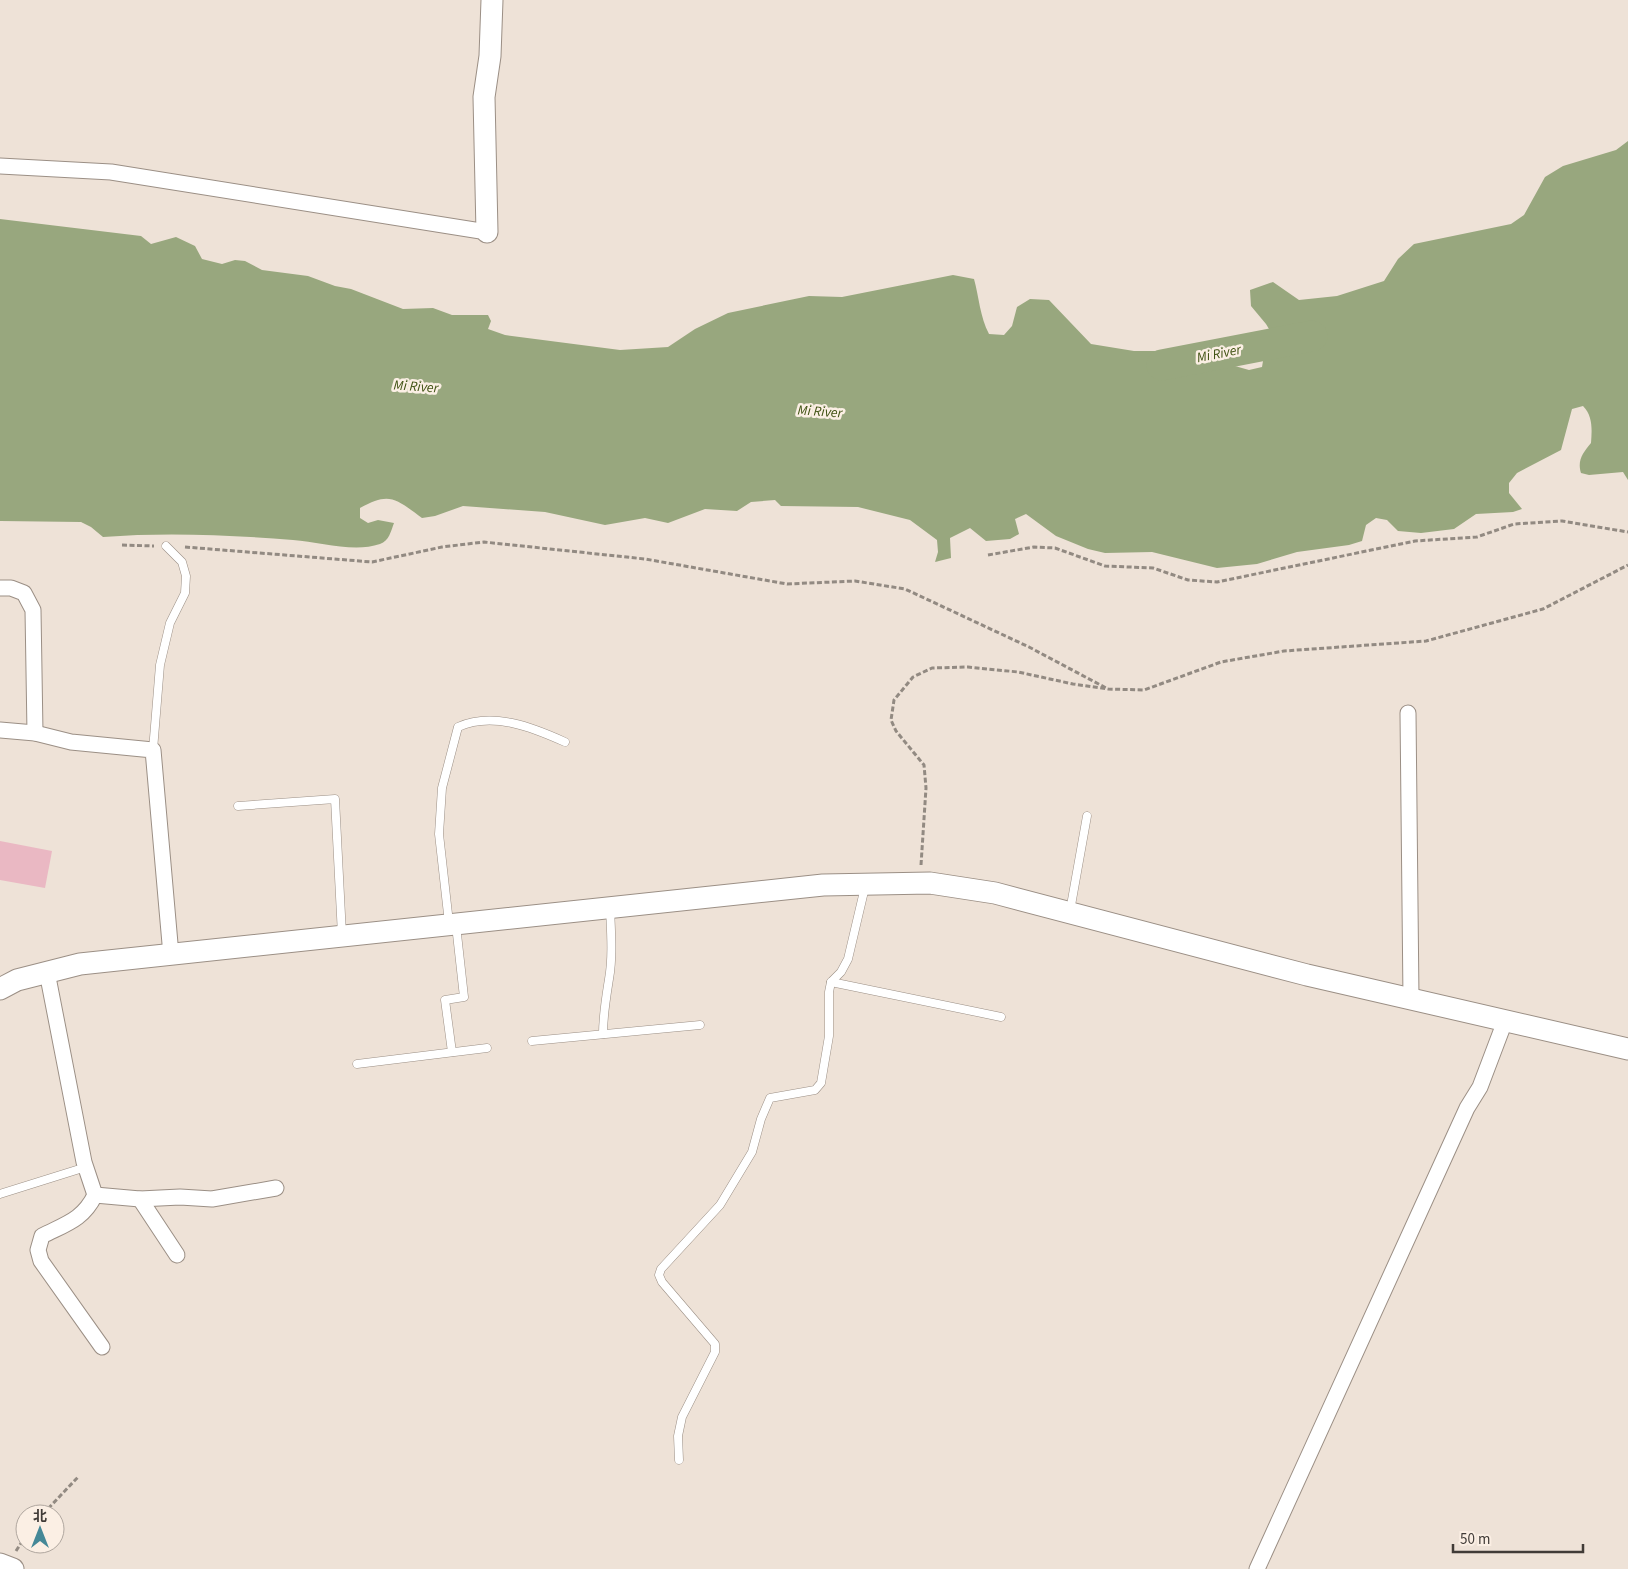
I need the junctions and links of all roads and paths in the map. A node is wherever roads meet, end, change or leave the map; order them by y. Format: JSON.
{"nodes":[{"id":1,"x":492,"y":0,"type":"edge"},
{"id":2,"x":0,"y":166,"type":"edge"},
{"id":3,"x":487,"y":232,"type":"joint"},
{"id":4,"x":1628,"y":532,"type":"edge"},
{"id":5,"x":122,"y":545,"type":"dead end"},
{"id":6,"x":166,"y":546,"type":"junction"},
{"id":7,"x":988,"y":555,"type":"dead end"},
{"id":8,"x":1628,"y":565,"type":"edge"},
{"id":9,"x":0,"y":588,"type":"edge"},
{"id":10,"x":1108,"y":689,"type":"junction"},
{"id":11,"x":1408,"y":713,"type":"dead end"},
{"id":12,"x":0,"y":730,"type":"edge"},
{"id":13,"x":34,"y":733,"type":"junction"},
{"id":14,"x":566,"y":742,"type":"dead end"},
{"id":15,"x":154,"y":750,"type":"junction"},
{"id":16,"x":238,"y":806,"type":"dead end"},
{"id":17,"x":1086,"y":816,"type":"dead end"},
{"id":18,"x":920,"y":883,"type":"junction"},
{"id":19,"x":866,"y":885,"type":"junction"},
{"id":20,"x":610,"y":908,"type":"junction"},
{"id":21,"x":1070,"y":913,"type":"junction"},
{"id":22,"x":453,"y":925,"type":"junction"},
{"id":23,"x":342,"y":937,"type":"junction"},
{"id":24,"x":171,"y":955,"type":"junction"},
{"id":25,"x":47,"y":972,"type":"junction"},
{"id":26,"x":831,"y":982,"type":"junction"},
{"id":27,"x":0,"y":989,"type":"edge"},
{"id":28,"x":1411,"y":999,"type":"junction"},
{"id":29,"x":1001,"y":1017,"type":"dead end"},
{"id":30,"x":1506,"y":1021,"type":"junction"},
{"id":31,"x":700,"y":1025,"type":"dead end"},
{"id":32,"x":603,"y":1034,"type":"junction"},
{"id":33,"x":532,"y":1041,"type":"dead end"},
{"id":34,"x":487,"y":1048,"type":"dead end"},
{"id":35,"x":1628,"y":1049,"type":"edge"},
{"id":36,"x":452,"y":1052,"type":"junction"},
{"id":37,"x":357,"y":1064,"type":"dead end"},
{"id":38,"x":86,"y":1167,"type":"junction"},
{"id":39,"x":276,"y":1188,"type":"dead end"},
{"id":40,"x":0,"y":1194,"type":"edge"},
{"id":41,"x":94,"y":1195,"type":"junction"},
{"id":42,"x":140,"y":1199,"type":"junction"},
{"id":43,"x":177,"y":1255,"type":"dead end"},
{"id":44,"x":102,"y":1347,"type":"dead end"},
{"id":45,"x":679,"y":1460,"type":"dead end"},
{"id":46,"x":79,"y":1476,"type":"dead end"},
{"id":47,"x":52,"y":1504,"type":"edge"},
{"id":48,"x":0,"y":1564,"type":"edge"},
{"id":49,"x":13,"y":1569,"type":"edge"},
{"id":50,"x":1257,"y":1569,"type":"edge"}],
"edges":[{"from":1,"to":3,"type":"main road"},
{"from":2,"to":3,"type":"street"},
{"from":4,"to":7,"type":"path"},
{"from":5,"to":6,"type":"path"},
{"from":6,"to":10,"type":"path"},
{"from":6,"to":15,"type":"lane"},
{"from":8,"to":10,"type":"path"},
{"from":9,"to":13,"type":"street"},
{"from":10,"to":18,"type":"path"},
{"from":11,"to":28,"type":"street"},
{"from":12,"to":13,"type":"street"},
{"from":13,"to":15,"type":"street"},
{"from":14,"to":22,"type":"lane"},
{"from":15,"to":24,"type":"street"},
{"from":16,"to":23,"type":"lane"},
{"from":17,"to":21,"type":"lane"},
{"from":18,"to":19,"type":"main road"},
{"from":18,"to":21,"type":"main road"},
{"from":19,"to":20,"type":"main road"},
{"from":19,"to":26,"type":"lane"},
{"from":20,"to":22,"type":"main road"},
{"from":20,"to":32,"type":"lane"},
{"from":21,"to":28,"type":"main road"},
{"from":22,"to":23,"type":"main road"},
{"from":22,"to":36,"type":"lane"},
{"from":23,"to":24,"type":"main road"},
{"from":24,"to":25,"type":"main road"},
{"from":25,"to":27,"type":"main road"},
{"from":25,"to":38,"type":"street"},
{"from":26,"to":29,"type":"lane"},
{"from":26,"to":45,"type":"lane"},
{"from":28,"to":30,"type":"main road"},
{"from":30,"to":35,"type":"main road"},
{"from":30,"to":50,"type":"street"},
{"from":31,"to":32,"type":"lane"},
{"from":32,"to":33,"type":"lane"},
{"from":34,"to":36,"type":"lane"},
{"from":36,"to":37,"type":"lane"},
{"from":38,"to":40,"type":"lane"},
{"from":38,"to":41,"type":"street"},
{"from":39,"to":42,"type":"street"},
{"from":41,"to":42,"type":"street"},
{"from":41,"to":44,"type":"street"},
{"from":42,"to":43,"type":"street"},
{"from":46,"to":47,"type":"path"},
{"from":48,"to":49,"type":"main road"}]}
